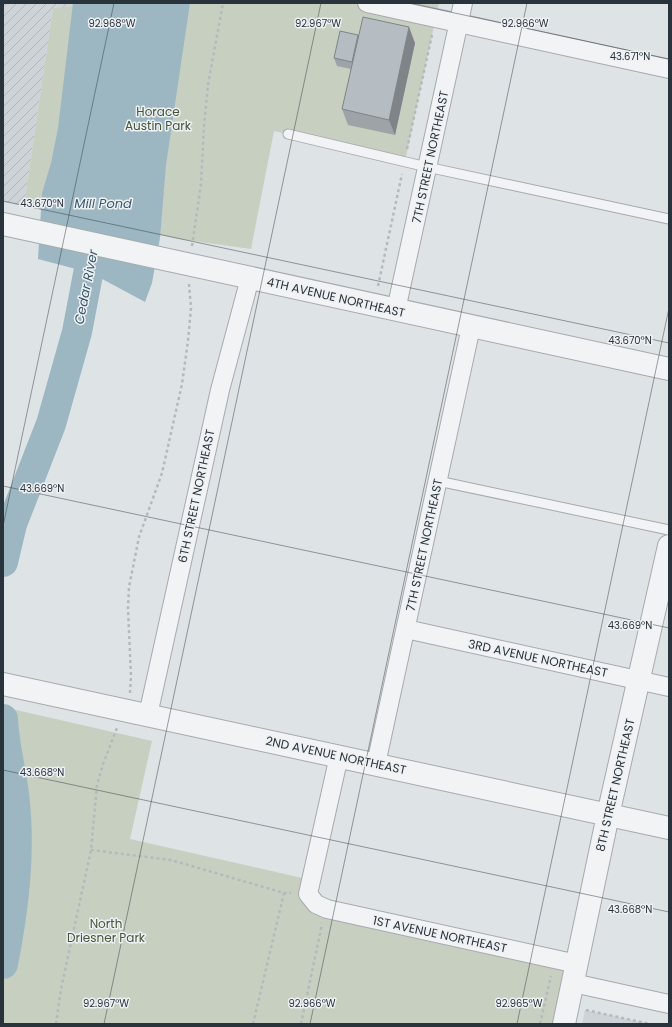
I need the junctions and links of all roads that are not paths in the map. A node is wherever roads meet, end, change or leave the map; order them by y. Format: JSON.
{"nodes":[{"id":1,"x":367,"y":3,"type":"edge"},
{"id":2,"x":463,"y":3,"type":"edge"},
{"id":3,"x":459,"y":23,"type":"junction"},
{"id":4,"x":669,"y":69,"type":"edge"},
{"id":5,"x":288,"y":134,"type":"dead end"},
{"id":6,"x":428,"y":167,"type":"junction"},
{"id":7,"x":669,"y":219,"type":"edge"},
{"id":8,"x":6,"y":225,"type":"edge"},
{"id":9,"x":250,"y":278,"type":"junction"},
{"id":10,"x":396,"y":310,"type":"junction"},
{"id":11,"x":471,"y":327,"type":"junction"},
{"id":12,"x":669,"y":369,"type":"edge"},
{"id":13,"x":438,"y":481,"type":"junction"},
{"id":14,"x":669,"y":530,"type":"edge"},
{"id":15,"x":669,"y":546,"type":"edge"},
{"id":16,"x":406,"y":629,"type":"junction"},
{"id":17,"x":638,"y":680,"type":"junction"},
{"id":18,"x":3,"y":684,"type":"edge"},
{"id":19,"x":669,"y":687,"type":"edge"},
{"id":20,"x":148,"y":715,"type":"junction"},
{"id":21,"x":339,"y":756,"type":"junction"},
{"id":22,"x":376,"y":764,"type":"junction"},
{"id":23,"x":608,"y":814,"type":"junction"},
{"id":24,"x":669,"y":828,"type":"edge"},
{"id":25,"x":575,"y":973,"type":"junction"},
{"id":26,"x":669,"y":1004,"type":"edge"},
{"id":27,"x":566,"y":1015,"type":"edge"}],
"edges":[{"from":1,"to":3,"type":"street"},
{"from":2,"to":3,"type":"street","name":"7TH STREET NORTHEAST"},
{"from":3,"to":4,"type":"street"},
{"from":3,"to":6,"type":"street","name":"7TH STREET NORTHEAST"},
{"from":5,"to":6,"type":"lane"},
{"from":6,"to":7,"type":"lane"},
{"from":6,"to":10,"type":"street","name":"7TH STREET NORTHEAST"},
{"from":8,"to":9,"type":"street","name":"4TH AVENUE NORTHEAST"},
{"from":9,"to":10,"type":"street","name":"4TH AVENUE NORTHEAST"},
{"from":9,"to":20,"type":"street","name":"6TH STREET NORTHEAST"},
{"from":10,"to":11,"type":"street","name":"4TH AVENUE NORTHEAST"},
{"from":11,"to":12,"type":"street","name":"4TH AVENUE NORTHEAST"},
{"from":11,"to":13,"type":"street","name":"7TH STREET NORTHEAST"},
{"from":13,"to":14,"type":"lane"},
{"from":13,"to":16,"type":"street","name":"7TH STREET NORTHEAST"},
{"from":15,"to":17,"type":"street","name":"8TH STREET NORTHEAST"},
{"from":16,"to":17,"type":"street","name":"3RD AVENUE NORTHEAST"},
{"from":16,"to":22,"type":"street","name":"7TH STREET NORTHEAST"},
{"from":17,"to":19,"type":"street","name":"3RD AVENUE NORTHEAST"},
{"from":17,"to":23,"type":"street","name":"8TH STREET NORTHEAST"},
{"from":18,"to":20,"type":"street","name":"2ND AVENUE NORTHEAST"},
{"from":20,"to":21,"type":"street","name":"2ND AVENUE NORTHEAST"},
{"from":21,"to":22,"type":"street","name":"2ND AVENUE NORTHEAST"},
{"from":21,"to":25,"type":"street","name":"1ST AVENUE NORTHEAST"},
{"from":22,"to":23,"type":"street","name":"2ND AVENUE NORTHEAST"},
{"from":23,"to":24,"type":"street","name":"2ND AVENUE NORTHEAST"},
{"from":23,"to":25,"type":"street","name":"8TH STREET NORTHEAST"},
{"from":25,"to":26,"type":"street","name":"1ST AVENUE NORTHEAST"},
{"from":25,"to":27,"type":"street","name":"8TH STREET NORTHEAST"}]}
